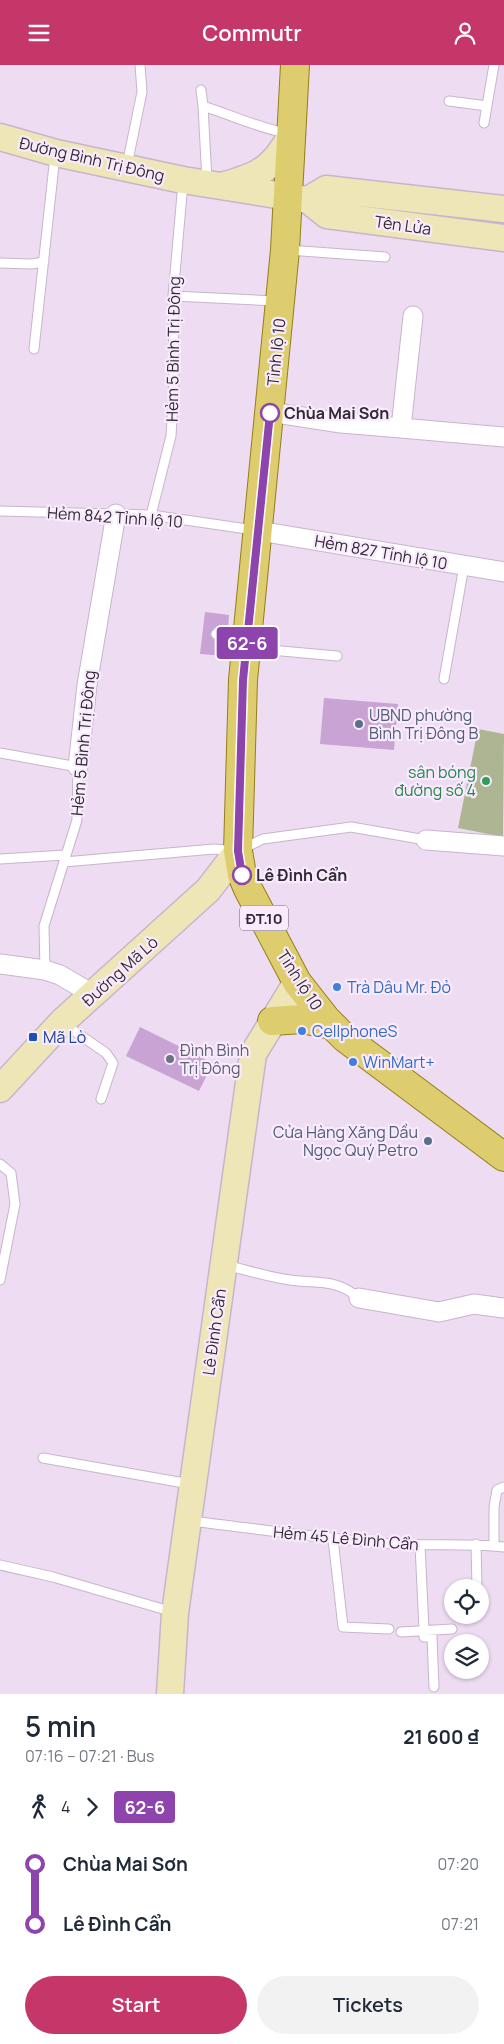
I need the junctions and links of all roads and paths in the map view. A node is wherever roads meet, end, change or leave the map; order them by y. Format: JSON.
{"nodes":[{"id":1,"x":140,"y":65,"type":"edge"},
{"id":2,"x":295,"y":65,"type":"edge"},
{"id":3,"x":494,"y":65,"type":"edge"},
{"id":4,"x":201,"y":90,"type":"dead end"},
{"id":5,"x":448,"y":101,"type":"dead end"},
{"id":6,"x":203,"y":106,"type":"junction"},
{"id":7,"x":487,"y":106,"type":"junction"},
{"id":8,"x":484,"y":123,"type":"dead end"},
{"id":9,"x":292,"y":134,"type":"junction"},
{"id":10,"x":0,"y":137,"type":"edge"},
{"id":11,"x":56,"y":153,"type":"junction"},
{"id":12,"x":126,"y":168,"type":"junction"},
{"id":13,"x":203,"y":184,"type":"junction"},
{"id":14,"x":298,"y":199,"type":"junction"},
{"id":15,"x":504,"y":209,"type":"edge"},
{"id":16,"x":504,"y":238,"type":"edge"},
{"id":17,"x":285,"y":250,"type":"junction"},
{"id":18,"x":385,"y":257,"type":"dead end"},
{"id":19,"x":44,"y":261,"type":"junction"},
{"id":20,"x":0,"y":263,"type":"edge"},
{"id":21,"x":173,"y":297,"type":"junction"},
{"id":22,"x":281,"y":301,"type":"junction"},
{"id":23,"x":413,"y":316,"type":"dead end"},
{"id":24,"x":34,"y":349,"type":"dead end"},
{"id":25,"x":270,"y":413,"type":"junction"},
{"id":26,"x":402,"y":428,"type":"junction"},
{"id":27,"x":504,"y":437,"type":"edge"},
{"id":28,"x":0,"y":511,"type":"edge"},
{"id":29,"x":116,"y":514,"type":"junction"},
{"id":30,"x":151,"y":515,"type":"junction"},
{"id":31,"x":259,"y":531,"type":"junction"},
{"id":32,"x":464,"y":566,"type":"junction"},
{"id":33,"x":504,"y":572,"type":"edge"},
{"id":34,"x":216,"y":634,"type":"dead end"},
{"id":35,"x":247,"y":642,"type":"junction"},
{"id":36,"x":336,"y":655,"type":"dead end"},
{"id":37,"x":444,"y":679,"type":"dead end"},
{"id":38,"x":0,"y":753,"type":"edge"},
{"id":39,"x":78,"y":767,"type":"junction"},
{"id":40,"x":426,"y":839,"type":"joint"},
{"id":41,"x":504,"y":846,"type":"edge"},
{"id":42,"x":238,"y":851,"type":"junction"},
{"id":43,"x":64,"y":858,"type":"junction"},
{"id":44,"x":0,"y":859,"type":"edge"},
{"id":45,"x":1,"y":965,"type":"edge"},
{"id":46,"x":45,"y":970,"type":"junction"},
{"id":47,"x":297,"y":982,"type":"junction"},
{"id":48,"x":94,"y":995,"type":"junction"},
{"id":49,"x":272,"y":1021,"type":"junction"},
{"id":50,"x":62,"y":1022,"type":"junction"},
{"id":51,"x":332,"y":1025,"type":"junction"},
{"id":52,"x":0,"y":1089,"type":"edge"},
{"id":53,"x":101,"y":1099,"type":"dead end"},
{"id":54,"x":504,"y":1157,"type":"edge"},
{"id":55,"x":0,"y":1164,"type":"edge"},
{"id":56,"x":224,"y":1265,"type":"junction"},
{"id":57,"x":0,"y":1280,"type":"edge"},
{"id":58,"x":359,"y":1298,"type":"joint"},
{"id":59,"x":504,"y":1308,"type":"edge"},
{"id":60,"x":43,"y":1458,"type":"dead end"},
{"id":61,"x":193,"y":1484,"type":"junction"},
{"id":62,"x":504,"y":1487,"type":"edge"},
{"id":63,"x":188,"y":1520,"type":"junction"},
{"id":64,"x":333,"y":1539,"type":"junction"},
{"id":65,"x":476,"y":1544,"type":"junction"},
{"id":66,"x":420,"y":1545,"type":"junction"},
{"id":67,"x":494,"y":1546,"type":"junction"},
{"id":68,"x":504,"y":1547,"type":"edge"},
{"id":69,"x":0,"y":1565,"type":"edge"},
{"id":70,"x":477,"y":1579,"type":"edge"},
{"id":71,"x":175,"y":1613,"type":"junction"},
{"id":72,"x":389,"y":1629,"type":"dead end"},
{"id":73,"x":452,"y":1629,"type":"dead end"},
{"id":74,"x":424,"y":1630,"type":"junction"},
{"id":75,"x":401,"y":1632,"type":"dead end"},
{"id":76,"x":434,"y":1687,"type":"dead end"},
{"id":77,"x":170,"y":1694,"type":"edge"}],
"edges":[{"from":1,"to":12,"type":"lane"},
{"from":2,"to":9,"type":"main road","name":"Tỉnh lộ 10","number":"ĐT.10"},
{"from":3,"to":7,"type":"lane"},
{"from":4,"to":6,"type":"lane","name":"Hẻm 5 Bình Trị Đông"},
{"from":5,"to":7,"type":"lane"},
{"from":6,"to":9,"type":"lane"},
{"from":6,"to":13,"type":"lane","name":"Hẻm 5 Bình Trị Đông"},
{"from":7,"to":8,"type":"lane"},
{"from":9,"to":13,"type":"street"},
{"from":9,"to":14,"type":"main road","name":"Tỉnh lộ 10","number":"ĐT.10"},
{"from":10,"to":11,"type":"street","name":"Đường Bình Trị Đông"},
{"from":11,"to":12,"type":"street","name":"Đường Bình Trị Đông"},
{"from":11,"to":19,"type":"lane"},
{"from":12,"to":13,"type":"street","name":"Đường Bình Trị Đông"},
{"from":13,"to":14,"type":"street","name":"Đường Bình Trị Đông"},
{"from":13,"to":21,"type":"lane","name":"Hẻm 5 Bình Trị Đông"},
{"from":14,"to":15,"type":"street","name":"Tên Lửa"},
{"from":14,"to":16,"type":"street","name":"Tên Lửa"},
{"from":14,"to":17,"type":"main road","name":"Tỉnh lộ 10","number":"ĐT.10"},
{"from":17,"to":18,"type":"lane"},
{"from":17,"to":22,"type":"main road","name":"Tỉnh lộ 10","number":"ĐT.10"},
{"from":19,"to":20,"type":"lane"},
{"from":19,"to":24,"type":"lane"},
{"from":21,"to":22,"type":"lane"},
{"from":21,"to":30,"type":"lane","name":"Hẻm 5 Bình Trị Đông"},
{"from":22,"to":25,"type":"main road","name":"Tỉnh lộ 10","number":"ĐT.10"},
{"from":23,"to":26,"type":"street"},
{"from":25,"to":26,"type":"street"},
{"from":25,"to":31,"type":"main road","name":"Tỉnh lộ 10","number":"ĐT.10"},
{"from":26,"to":27,"type":"street"},
{"from":28,"to":29,"type":"lane","name":"Hẻm 842 Tỉnh lộ 10"},
{"from":29,"to":30,"type":"lane","name":"Hẻm 842 Tỉnh lộ 10"},
{"from":29,"to":39,"type":"street","name":"Hẻm 5 Bình Trị Đông"},
{"from":30,"to":31,"type":"lane","name":"Hẻm 842 Tỉnh lộ 10"},
{"from":31,"to":32,"type":"street","name":"Hẻm 827 Tỉnh lộ 10"},
{"from":31,"to":35,"type":"main road","name":"Tỉnh lộ 10","number":"ĐT.10"},
{"from":32,"to":33,"type":"street","name":"Hẻm 827 Tỉnh lộ 10"},
{"from":32,"to":37,"type":"lane"},
{"from":34,"to":35,"type":"lane"},
{"from":35,"to":36,"type":"lane"},
{"from":35,"to":42,"type":"main road","name":"Tỉnh lộ 10","number":"ĐT.10"},
{"from":38,"to":39,"type":"lane"},
{"from":39,"to":43,"type":"lane","name":"Hẻm 5 Bình Trị Đông"},
{"from":40,"to":41,"type":"street"},
{"from":40,"to":42,"type":"lane"},
{"from":42,"to":43,"type":"lane"},
{"from":42,"to":47,"type":"main road","name":"Tỉnh lộ 10","number":"ĐT.10"},
{"from":42,"to":48,"type":"street","name":"Đường Mã Lò"},
{"from":43,"to":44,"type":"lane"},
{"from":43,"to":46,"type":"lane","name":"Hẻm 5 Bình Trị Đông"},
{"from":45,"to":46,"type":"street"},
{"from":46,"to":48,"type":"street"},
{"from":47,"to":49,"type":"street","name":"Lê Đình Cẩn"},
{"from":47,"to":51,"type":"main road","name":"Tỉnh lộ 10","number":"ĐT.10"},
{"from":48,"to":50,"type":"street","name":"Đường Mã Lò"},
{"from":49,"to":51,"type":"main road"},
{"from":49,"to":56,"type":"street","name":"Lê Đình Cẩn"},
{"from":50,"to":52,"type":"street","name":"Đường Mã Lò"},
{"from":50,"to":53,"type":"lane"},
{"from":51,"to":54,"type":"main road","name":"Tỉnh lộ 10","number":"ĐT.10"},
{"from":55,"to":57,"type":"lane"},
{"from":56,"to":58,"type":"lane"},
{"from":56,"to":61,"type":"street","name":"Lê Đình Cẩn"},
{"from":58,"to":59,"type":"street"},
{"from":60,"to":61,"type":"lane"},
{"from":61,"to":63,"type":"street","name":"Lê Đình Cẩn"},
{"from":62,"to":67,"type":"lane"},
{"from":63,"to":64,"type":"lane","name":"Hẻm 45 Lê Đình Cẩn"},
{"from":63,"to":71,"type":"street","name":"Lê Đình Cẩn"},
{"from":64,"to":66,"type":"lane","name":"Hẻm 45 Lê Đình Cẩn"},
{"from":64,"to":72,"type":"lane"},
{"from":65,"to":66,"type":"lane","name":"Hẻm 45 Lê Đình Cẩn"},
{"from":65,"to":67,"type":"lane","name":"Hẻm 45 Lê Đình Cẩn"},
{"from":65,"to":70,"type":"lane"},
{"from":66,"to":74,"type":"lane"},
{"from":67,"to":68,"type":"lane","name":"Hẻm 45 Lê Đình Cẩn"},
{"from":69,"to":71,"type":"lane"},
{"from":71,"to":77,"type":"street","name":"Lê Đình Cẩn"},
{"from":73,"to":74,"type":"lane"},
{"from":74,"to":75,"type":"lane"},
{"from":74,"to":76,"type":"lane"}]}
